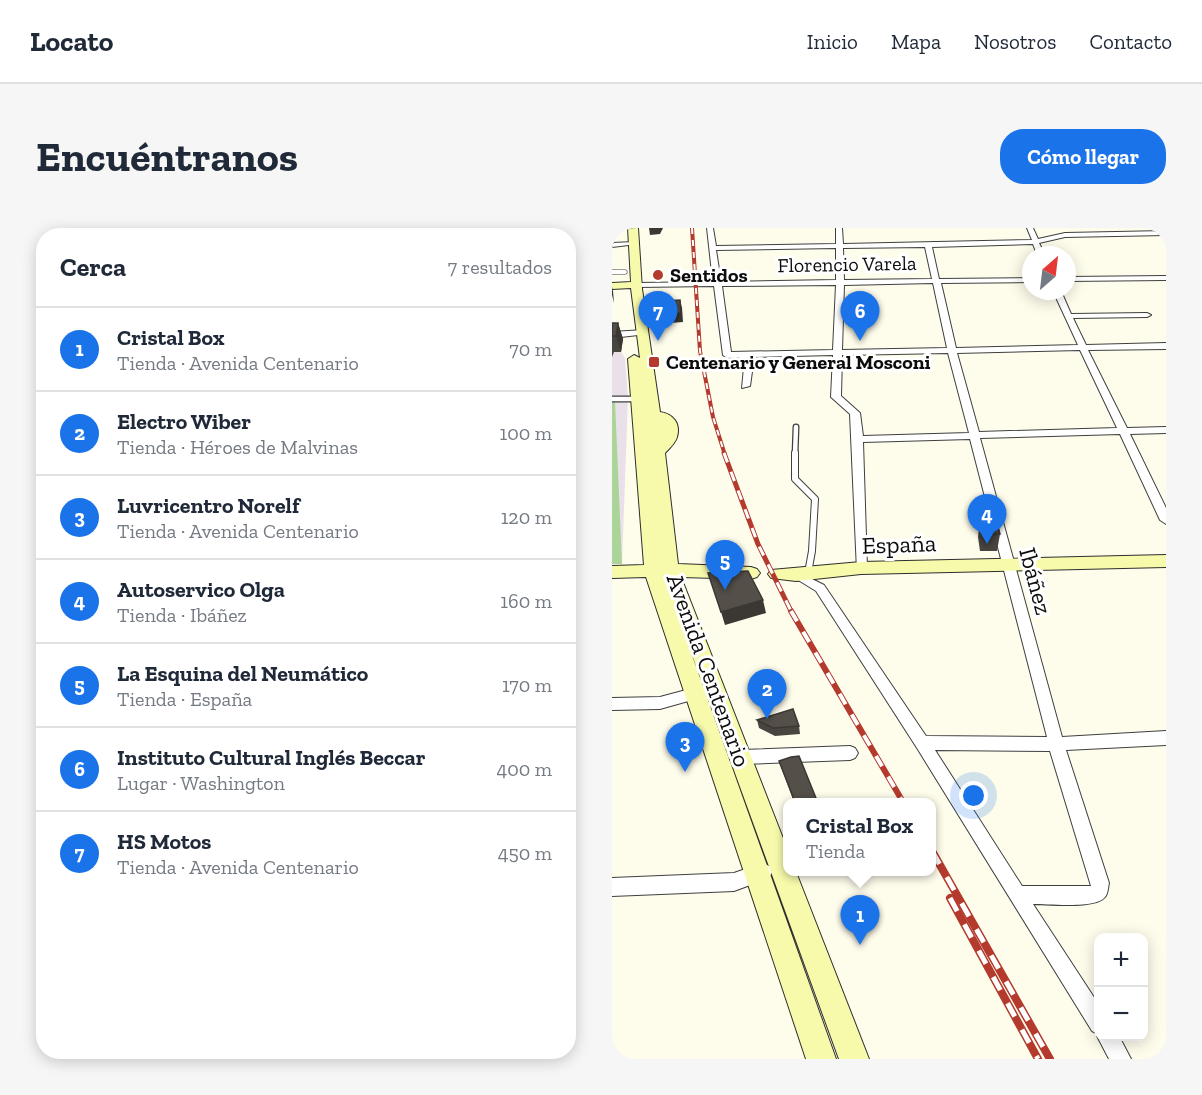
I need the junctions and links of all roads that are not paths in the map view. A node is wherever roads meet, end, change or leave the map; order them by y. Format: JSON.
{"nodes":[{"id":1,"x":633,"y":228,"type":"edge"},
{"id":2,"x":710,"y":228,"type":"edge"},
{"id":3,"x":839,"y":228,"type":"edge"},
{"id":4,"x":1030,"y":228,"type":"edge"},
{"id":5,"x":1159,"y":232,"type":"edge"},
{"id":6,"x":1036,"y":242,"type":"junction"},
{"id":7,"x":623,"y":243,"type":"edge"},
{"id":8,"x":1166,"y":244,"type":"edge"},
{"id":9,"x":928,"y":245,"type":"junction"},
{"id":10,"x":839,"y":246,"type":"junction"},
{"id":11,"x":1038,"y":246,"type":"edge"},
{"id":12,"x":713,"y":248,"type":"junction"},
{"id":13,"x":612,"y":272,"type":"edge"},
{"id":14,"x":625,"y":272,"type":"junction"},
{"id":15,"x":1166,"y":278,"type":"edge"},
{"id":16,"x":1022,"y":279,"type":"edge"},
{"id":17,"x":1076,"y":279,"type":"edge"},
{"id":18,"x":935,"y":281,"type":"junction"},
{"id":19,"x":840,"y":282,"type":"junction"},
{"id":20,"x":717,"y":284,"type":"junction"},
{"id":21,"x":632,"y":285,"type":"junction"},
{"id":22,"x":612,"y":286,"type":"edge"},
{"id":23,"x":1061,"y":300,"type":"edge"},
{"id":24,"x":1147,"y":315,"type":"dead end"},
{"id":25,"x":1068,"y":316,"type":"junction"},
{"id":26,"x":638,"y":333,"type":"junction"},
{"id":27,"x":612,"y":335,"type":"edge"},
{"id":28,"x":1166,"y":346,"type":"edge"},
{"id":29,"x":1081,"y":348,"type":"junction"},
{"id":30,"x":952,"y":350,"type":"junction"},
{"id":31,"x":837,"y":352,"type":"junction"},
{"id":32,"x":750,"y":354,"type":"junction"},
{"id":33,"x":745,"y":386,"type":"dead end"},
{"id":34,"x":612,"y":399,"type":"edge"},
{"id":35,"x":637,"y":399,"type":"junction"},
{"id":36,"x":647,"y":418,"type":"junction"},
{"id":37,"x":796,"y":427,"type":"dead end"},
{"id":38,"x":1166,"y":430,"type":"edge"},
{"id":39,"x":1124,"y":431,"type":"junction"},
{"id":40,"x":974,"y":436,"type":"junction"},
{"id":41,"x":858,"y":439,"type":"junction"},
{"id":42,"x":1166,"y":520,"type":"edge"},
{"id":43,"x":1166,"y":561,"type":"edge"},
{"id":44,"x":1008,"y":565,"type":"junction"},
{"id":45,"x":861,"y":568,"type":"junction"},
{"id":46,"x":662,"y":571,"type":"junction"},
{"id":47,"x":612,"y":572,"type":"edge"},
{"id":48,"x":834,"y":572,"type":"junction"},
{"id":49,"x":751,"y":573,"type":"edge"},
{"id":50,"x":777,"y":574,"type":"dead end"},
{"id":51,"x":802,"y":574,"type":"junction"},
{"id":52,"x":820,"y":588,"type":"junction"},
{"id":53,"x":705,"y":691,"type":"junction"},
{"id":54,"x":612,"y":704,"type":"edge"},
{"id":55,"x":1166,"y":738,"type":"edge"},
{"id":56,"x":922,"y":743,"type":"junction"},
{"id":57,"x":1056,"y":744,"type":"junction"},
{"id":58,"x":850,"y":753,"type":"dead end"},
{"id":59,"x":741,"y":756,"type":"junction"},
{"id":60,"x":770,"y":869,"type":"junction"},
{"id":61,"x":612,"y":887,"type":"edge"},
{"id":62,"x":1019,"y":895,"type":"junction"},
{"id":63,"x":1094,"y":1017,"type":"edge"},
{"id":64,"x":1110,"y":1041,"type":"edge"},
{"id":65,"x":821,"y":1059,"type":"edge"},
{"id":66,"x":854,"y":1059,"type":"edge"},
{"id":67,"x":1120,"y":1059,"type":"edge"}],
"edges":[{"from":1,"to":7,"type":"main road","name":"Avenida Centenario"},
{"from":2,"to":12,"type":"street"},
{"from":3,"to":10,"type":"street"},
{"from":4,"to":6,"type":"street"},
{"from":5,"to":6,"type":"street"},
{"from":5,"to":8,"type":"street"},
{"from":6,"to":9,"type":"street"},
{"from":6,"to":11,"type":"street"},
{"from":7,"to":14,"type":"main road","name":"Avenida Centenario"},
{"from":7,"to":21,"type":"main road","name":"Avenida Centenario"},
{"from":9,"to":10,"type":"street"},
{"from":9,"to":18,"type":"street","name":"Ibáñez"},
{"from":10,"to":12,"type":"street"},
{"from":10,"to":19,"type":"street"},
{"from":12,"to":20,"type":"street"},
{"from":13,"to":14,"type":"lane"},
{"from":14,"to":21,"type":"main road","name":"Avenida Centenario"},
{"from":15,"to":17,"type":"street"},
{"from":16,"to":18,"type":"street","name":"Florencio Varela"},
{"from":18,"to":19,"type":"street","name":"Florencio Varela"},
{"from":18,"to":30,"type":"street","name":"Ibáñez"},
{"from":19,"to":20,"type":"street","name":"Florencio Varela"},
{"from":19,"to":31,"type":"street"},
{"from":20,"to":21,"type":"street","name":"Florencio Varela"},
{"from":20,"to":32,"type":"street"},
{"from":21,"to":22,"type":"main road"},
{"from":21,"to":26,"type":"main road","name":"Avenida Centenario"},
{"from":23,"to":25,"type":"street"},
{"from":24,"to":25,"type":"street"},
{"from":25,"to":29,"type":"street"},
{"from":26,"to":27,"type":"street"},
{"from":26,"to":35,"type":"main road","name":"Avenida Centenario"},
{"from":26,"to":36,"type":"main road","name":"Avenida Centenario"},
{"from":28,"to":29,"type":"street"},
{"from":29,"to":30,"type":"street"},
{"from":29,"to":39,"type":"street"},
{"from":30,"to":31,"type":"street"},
{"from":30,"to":40,"type":"street","name":"Ibáñez"},
{"from":31,"to":32,"type":"street"},
{"from":31,"to":41,"type":"street"},
{"from":32,"to":33,"type":"street"},
{"from":34,"to":35,"type":"lane"},
{"from":35,"to":36,"type":"main road","name":"Avenida Centenario"},
{"from":36,"to":46,"type":"main road","name":"Avenida Centenario"},
{"from":36,"to":46,"type":"main road","name":"Avenida Centenario"},
{"from":37,"to":51,"type":"lane"},
{"from":38,"to":39,"type":"street"},
{"from":39,"to":40,"type":"street"},
{"from":39,"to":42,"type":"street"},
{"from":40,"to":41,"type":"street"},
{"from":40,"to":44,"type":"street","name":"Ibáñez"},
{"from":41,"to":45,"type":"street"},
{"from":43,"to":44,"type":"main road","name":"España"},
{"from":44,"to":45,"type":"main road","name":"España"},
{"from":44,"to":57,"type":"street","name":"Ibáñez"},
{"from":45,"to":48,"type":"main road","name":"España"},
{"from":46,"to":47,"type":"main road"},
{"from":46,"to":49,"type":"main road"},
{"from":46,"to":53,"type":"main road","name":"Avenida Centenario"},
{"from":48,"to":51,"type":"main road","name":"España"},
{"from":48,"to":52,"type":"street"},
{"from":50,"to":51,"type":"main road","name":"España"},
{"from":51,"to":52,"type":"street"},
{"from":52,"to":56,"type":"street"},
{"from":53,"to":54,"type":"street"},
{"from":53,"to":59,"type":"main road","name":"Avenida Centenario"},
{"from":53,"to":60,"type":"main road","name":"Avenida Centenario"},
{"from":55,"to":57,"type":"street"},
{"from":56,"to":57,"type":"street"},
{"from":56,"to":62,"type":"street"},
{"from":57,"to":62,"type":"street","name":"Ibáñez"},
{"from":58,"to":59,"type":"street"},
{"from":59,"to":60,"type":"main road","name":"Avenida Centenario"},
{"from":60,"to":61,"type":"street"},
{"from":60,"to":65,"type":"main road","name":"Avenida Centenario"},
{"from":60,"to":66,"type":"main road","name":"Avenida Centenario"},
{"from":62,"to":63,"type":"street"},
{"from":64,"to":67,"type":"street"}]}
